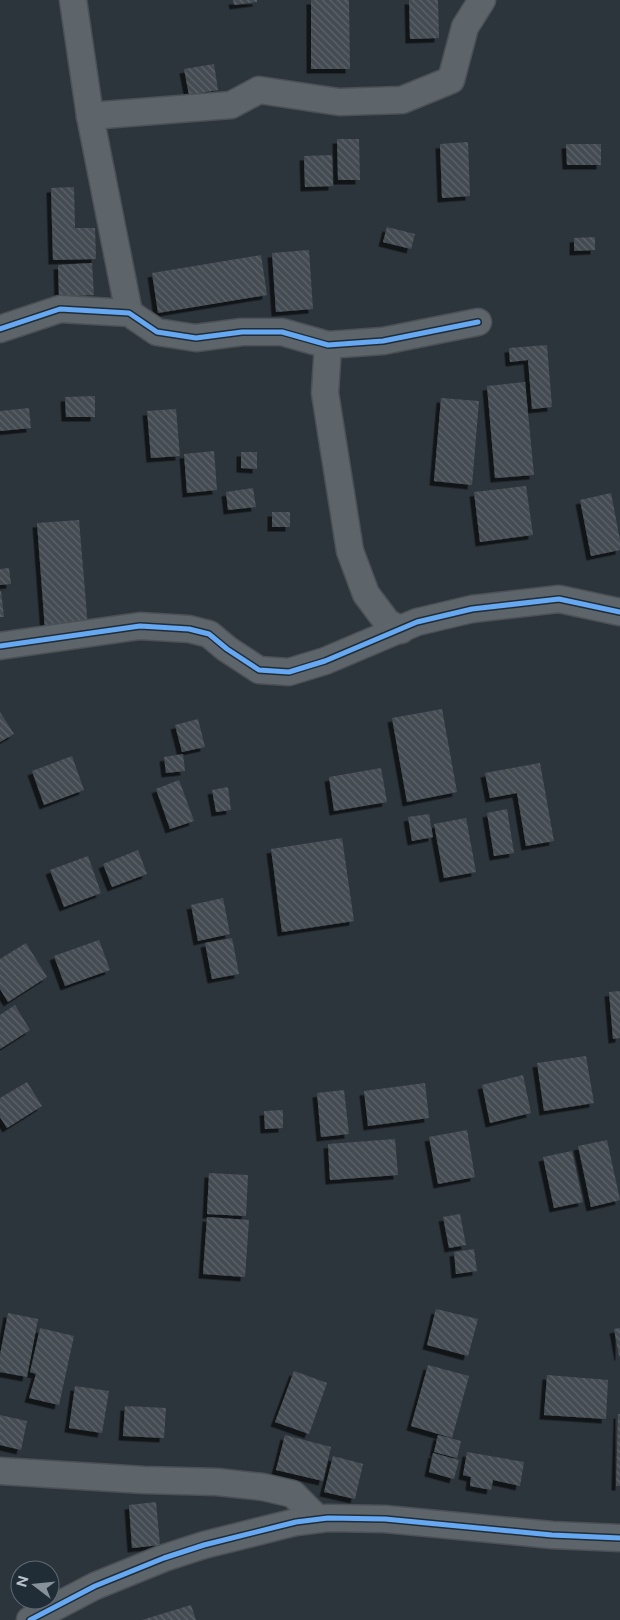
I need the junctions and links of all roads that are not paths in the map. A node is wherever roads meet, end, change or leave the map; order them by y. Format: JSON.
{"nodes":[{"id":1,"x":73,"y":0,"type":"edge"},
{"id":2,"x":482,"y":0,"type":"edge"},
{"id":3,"x":90,"y":116,"type":"junction"},
{"id":4,"x":129,"y":313,"type":"junction"},
{"id":5,"x":478,"y":322,"type":"dead end"},
{"id":6,"x":0,"y":329,"type":"edge"},
{"id":7,"x":328,"y":345,"type":"junction"},
{"id":8,"x":620,"y":612,"type":"edge"},
{"id":9,"x":401,"y":630,"type":"junction"},
{"id":10,"x":0,"y":646,"type":"edge"},
{"id":11,"x":0,"y":1471,"type":"edge"},
{"id":12,"x":307,"y":1520,"type":"junction"},
{"id":13,"x":620,"y":1538,"type":"edge"},
{"id":14,"x":30,"y":1620,"type":"edge"}],
"edges":[{"from":1,"to":3,"type":"street"},
{"from":2,"to":3,"type":"street"},
{"from":3,"to":4,"type":"street"},
{"from":4,"to":6,"type":"street"},
{"from":4,"to":7,"type":"street"},
{"from":5,"to":7,"type":"street"},
{"from":7,"to":9,"type":"street"},
{"from":8,"to":9,"type":"street"},
{"from":9,"to":10,"type":"street"},
{"from":11,"to":12,"type":"street"},
{"from":12,"to":13,"type":"street"},
{"from":12,"to":14,"type":"street"}]}
